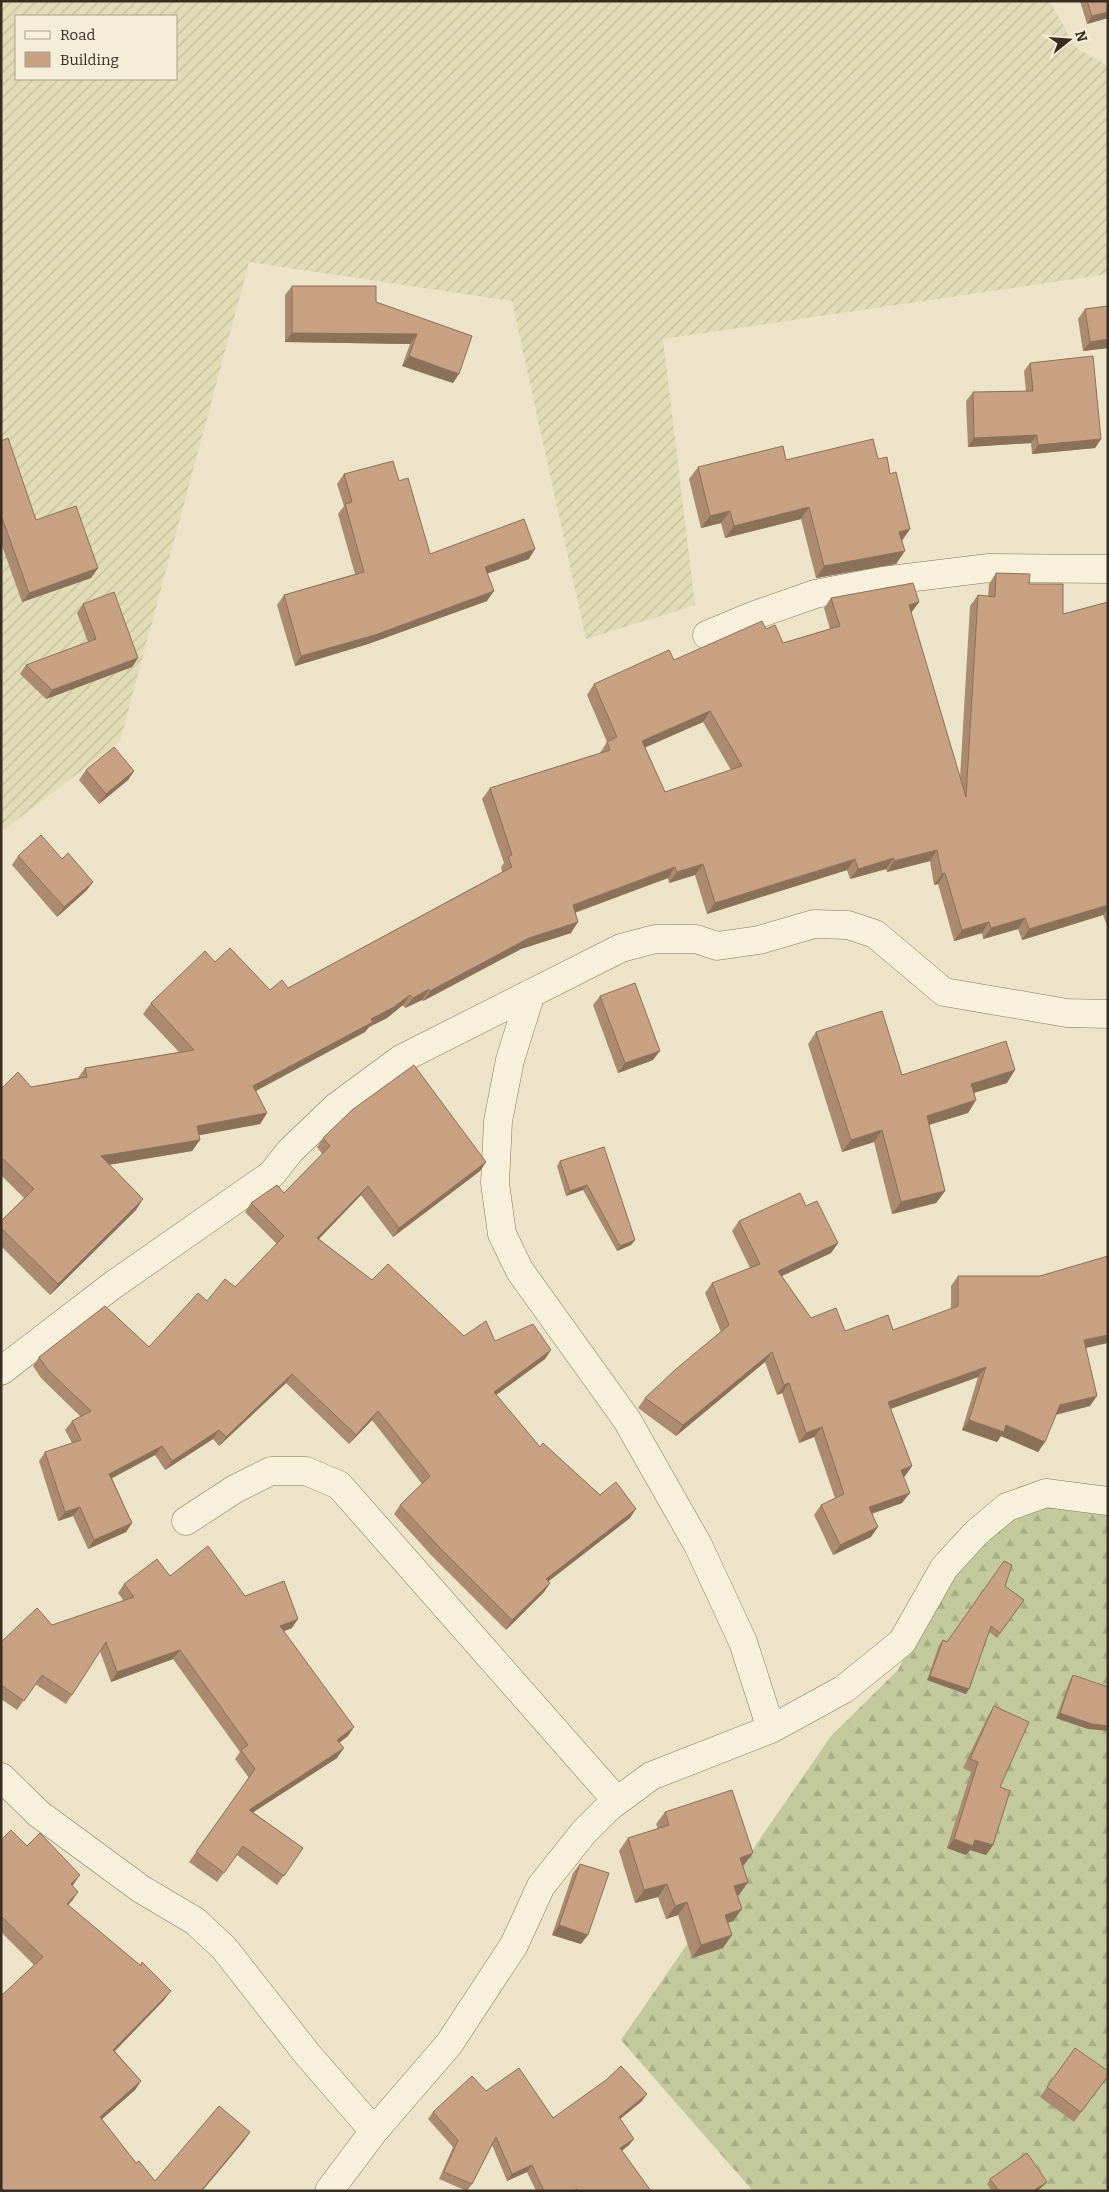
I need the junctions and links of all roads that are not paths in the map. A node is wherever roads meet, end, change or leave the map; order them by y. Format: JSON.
{"nodes":[{"id":1,"x":1108,"y":569,"type":"edge"},
{"id":2,"x":707,"y":635,"type":"dead end"},
{"id":3,"x":531,"y":993,"type":"junction"},
{"id":4,"x":1108,"y":1014,"type":"edge"},
{"id":5,"x":1,"y":1370,"type":"edge"},
{"id":6,"x":1108,"y":1500,"type":"edge"},
{"id":7,"x":186,"y":1522,"type":"dead end"},
{"id":8,"x":771,"y":1729,"type":"junction"},
{"id":9,"x":1,"y":1777,"type":"edge"},
{"id":10,"x":617,"y":1801,"type":"junction"},
{"id":11,"x":374,"y":2130,"type":"junction"},
{"id":12,"x":329,"y":2191,"type":"edge"}],
"edges":[{"from":1,"to":2,"type":"street"},
{"from":3,"to":4,"type":"street"},
{"from":3,"to":5,"type":"street"},
{"from":3,"to":8,"type":"street"},
{"from":6,"to":8,"type":"street"},
{"from":7,"to":10,"type":"street"},
{"from":8,"to":10,"type":"street"},
{"from":9,"to":11,"type":"street"},
{"from":10,"to":11,"type":"street"},
{"from":11,"to":12,"type":"street"}]}
